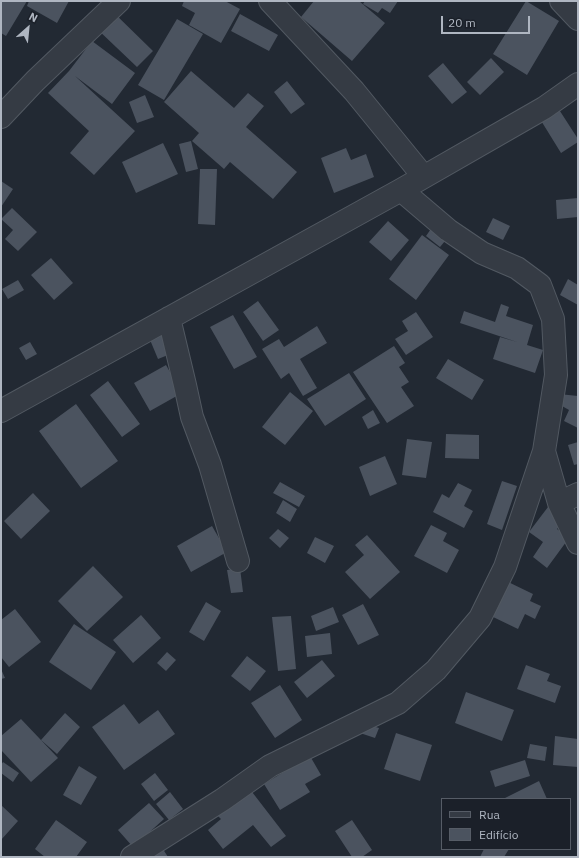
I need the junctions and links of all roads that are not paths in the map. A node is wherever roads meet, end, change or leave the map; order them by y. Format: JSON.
{"nodes":[{"id":1,"x":119,"y":1,"type":"edge"},
{"id":2,"x":270,"y":1,"type":"edge"},
{"id":3,"x":561,"y":1,"type":"edge"},
{"id":4,"x":578,"y":19,"type":"edge"},
{"id":5,"x":578,"y":84,"type":"edge"},
{"id":6,"x":1,"y":116,"type":"edge"},
{"id":7,"x":424,"y":177,"type":"junction"},
{"id":8,"x":401,"y":190,"type":"junction"},
{"id":9,"x":169,"y":318,"type":"junction"},
{"id":10,"x":2,"y":405,"type":"edge"},
{"id":11,"x":544,"y":451,"type":"junction"},
{"id":12,"x":569,"y":499,"type":"edge"},
{"id":13,"x":578,"y":543,"type":"edge"},
{"id":14,"x":238,"y":561,"type":"dead end"},
{"id":15,"x":132,"y":857,"type":"edge"}],
"edges":[{"from":1,"to":6,"type":"street"},
{"from":2,"to":7,"type":"street"},
{"from":3,"to":4,"type":"street"},
{"from":5,"to":7,"type":"street"},
{"from":7,"to":8,"type":"street"},
{"from":8,"to":9,"type":"street"},
{"from":8,"to":11,"type":"street"},
{"from":9,"to":10,"type":"street"},
{"from":9,"to":14,"type":"street"},
{"from":11,"to":12,"type":"street"},
{"from":11,"to":15,"type":"street"},
{"from":12,"to":13,"type":"street"}]}
